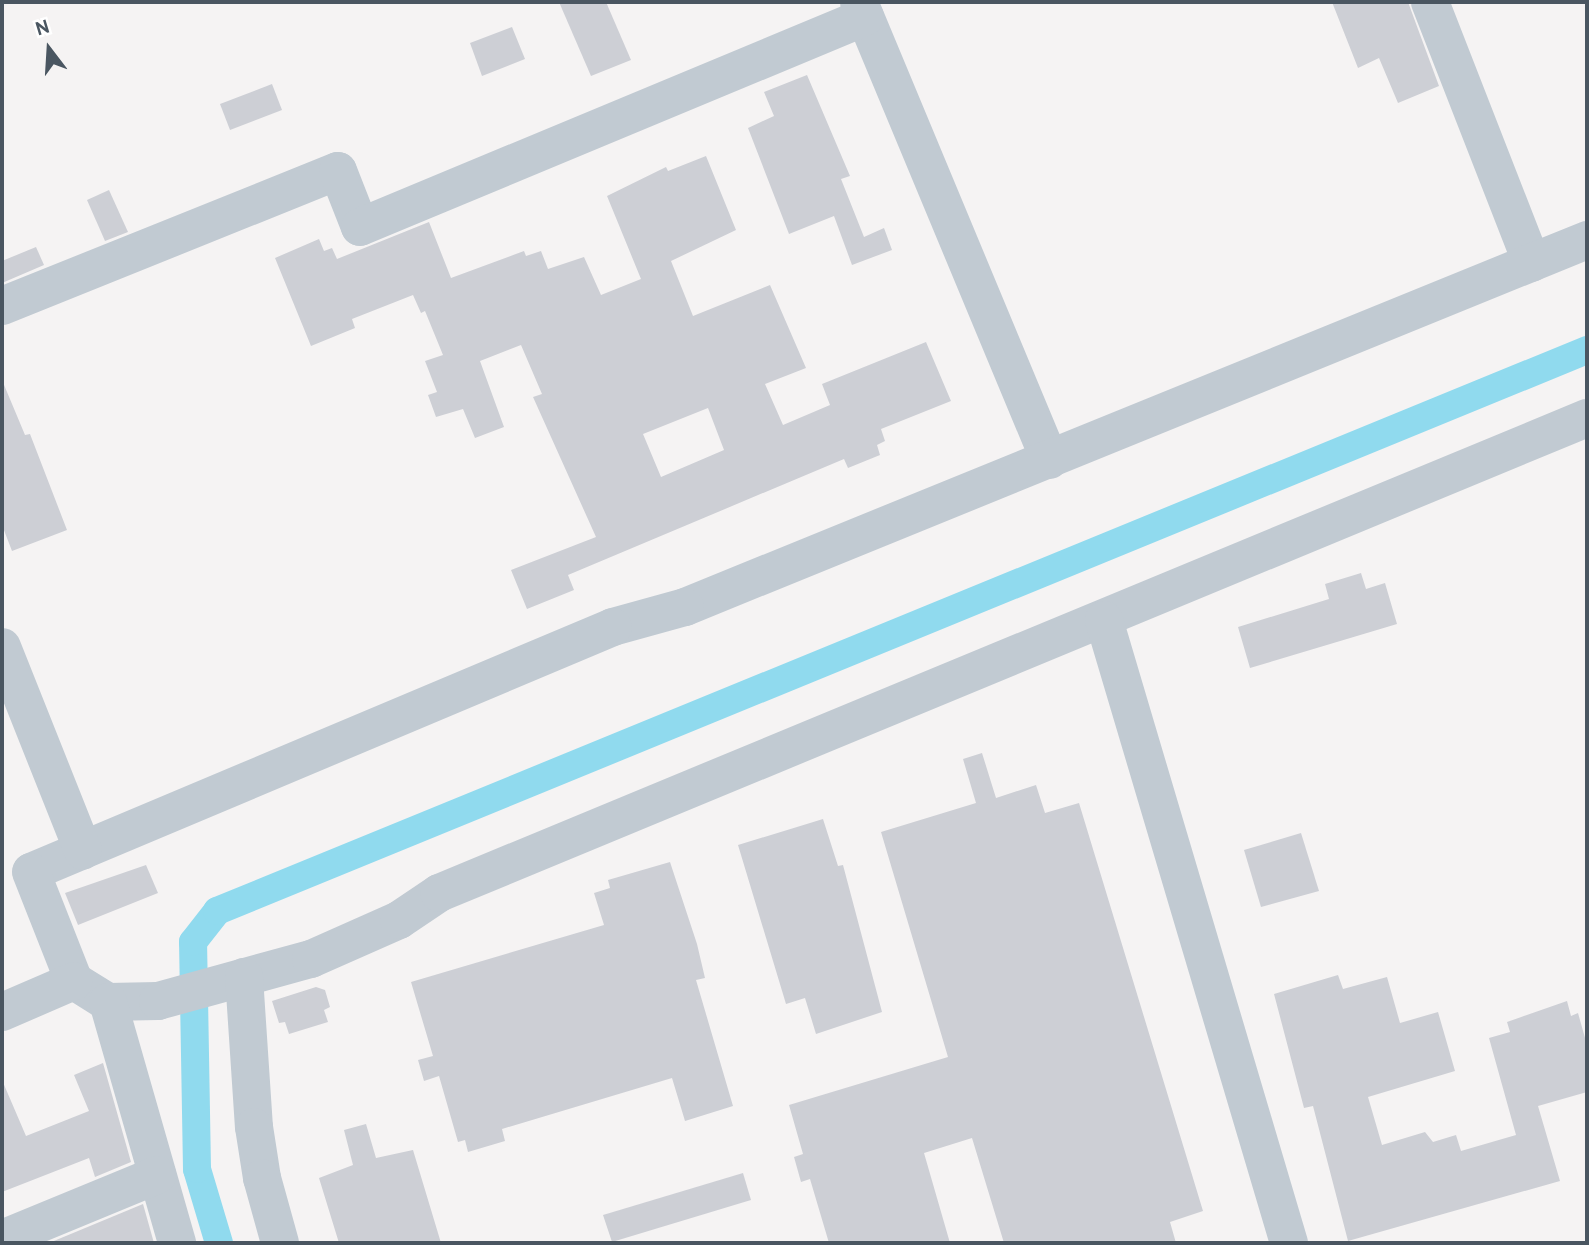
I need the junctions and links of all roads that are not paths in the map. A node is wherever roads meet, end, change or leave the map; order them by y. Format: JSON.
{"nodes":[{"id":1,"x":1430,"y":2,"type":"edge"},
{"id":2,"x":862,"y":9,"type":"edge"},
{"id":3,"x":1587,"y":240,"type":"edge"},
{"id":4,"x":1532,"y":263,"type":"junction"},
{"id":5,"x":2,"y":306,"type":"edge"},
{"id":6,"x":1587,"y":418,"type":"edge"},
{"id":7,"x":1050,"y":460,"type":"junction"},
{"id":8,"x":1104,"y":620,"type":"junction"},
{"id":9,"x":2,"y":647,"type":"edge"},
{"id":10,"x":83,"y":851,"type":"junction"},
{"id":11,"x":74,"y":981,"type":"junction"},
{"id":12,"x":234,"y":981,"type":"junction"},
{"id":13,"x":108,"y":1002,"type":"junction"},
{"id":14,"x":2,"y":1012,"type":"edge"},
{"id":15,"x":158,"y":1175,"type":"junction"},
{"id":16,"x":2,"y":1240,"type":"edge"},
{"id":17,"x":177,"y":1243,"type":"edge"},
{"id":18,"x":280,"y":1243,"type":"edge"},
{"id":19,"x":1289,"y":1243,"type":"edge"}],
"edges":[{"from":1,"to":4,"type":"street"},
{"from":2,"to":5,"type":"street"},
{"from":2,"to":7,"type":"street"},
{"from":3,"to":4,"type":"street"},
{"from":4,"to":7,"type":"street"},
{"from":6,"to":8,"type":"street"},
{"from":7,"to":10,"type":"street"},
{"from":8,"to":12,"type":"street"},
{"from":8,"to":19,"type":"street"},
{"from":9,"to":10,"type":"street"},
{"from":10,"to":11,"type":"street"},
{"from":11,"to":13,"type":"street"},
{"from":11,"to":14,"type":"street"},
{"from":12,"to":13,"type":"street"},
{"from":12,"to":18,"type":"street"},
{"from":13,"to":15,"type":"street"},
{"from":15,"to":16,"type":"street"},
{"from":15,"to":17,"type":"street"}]}
